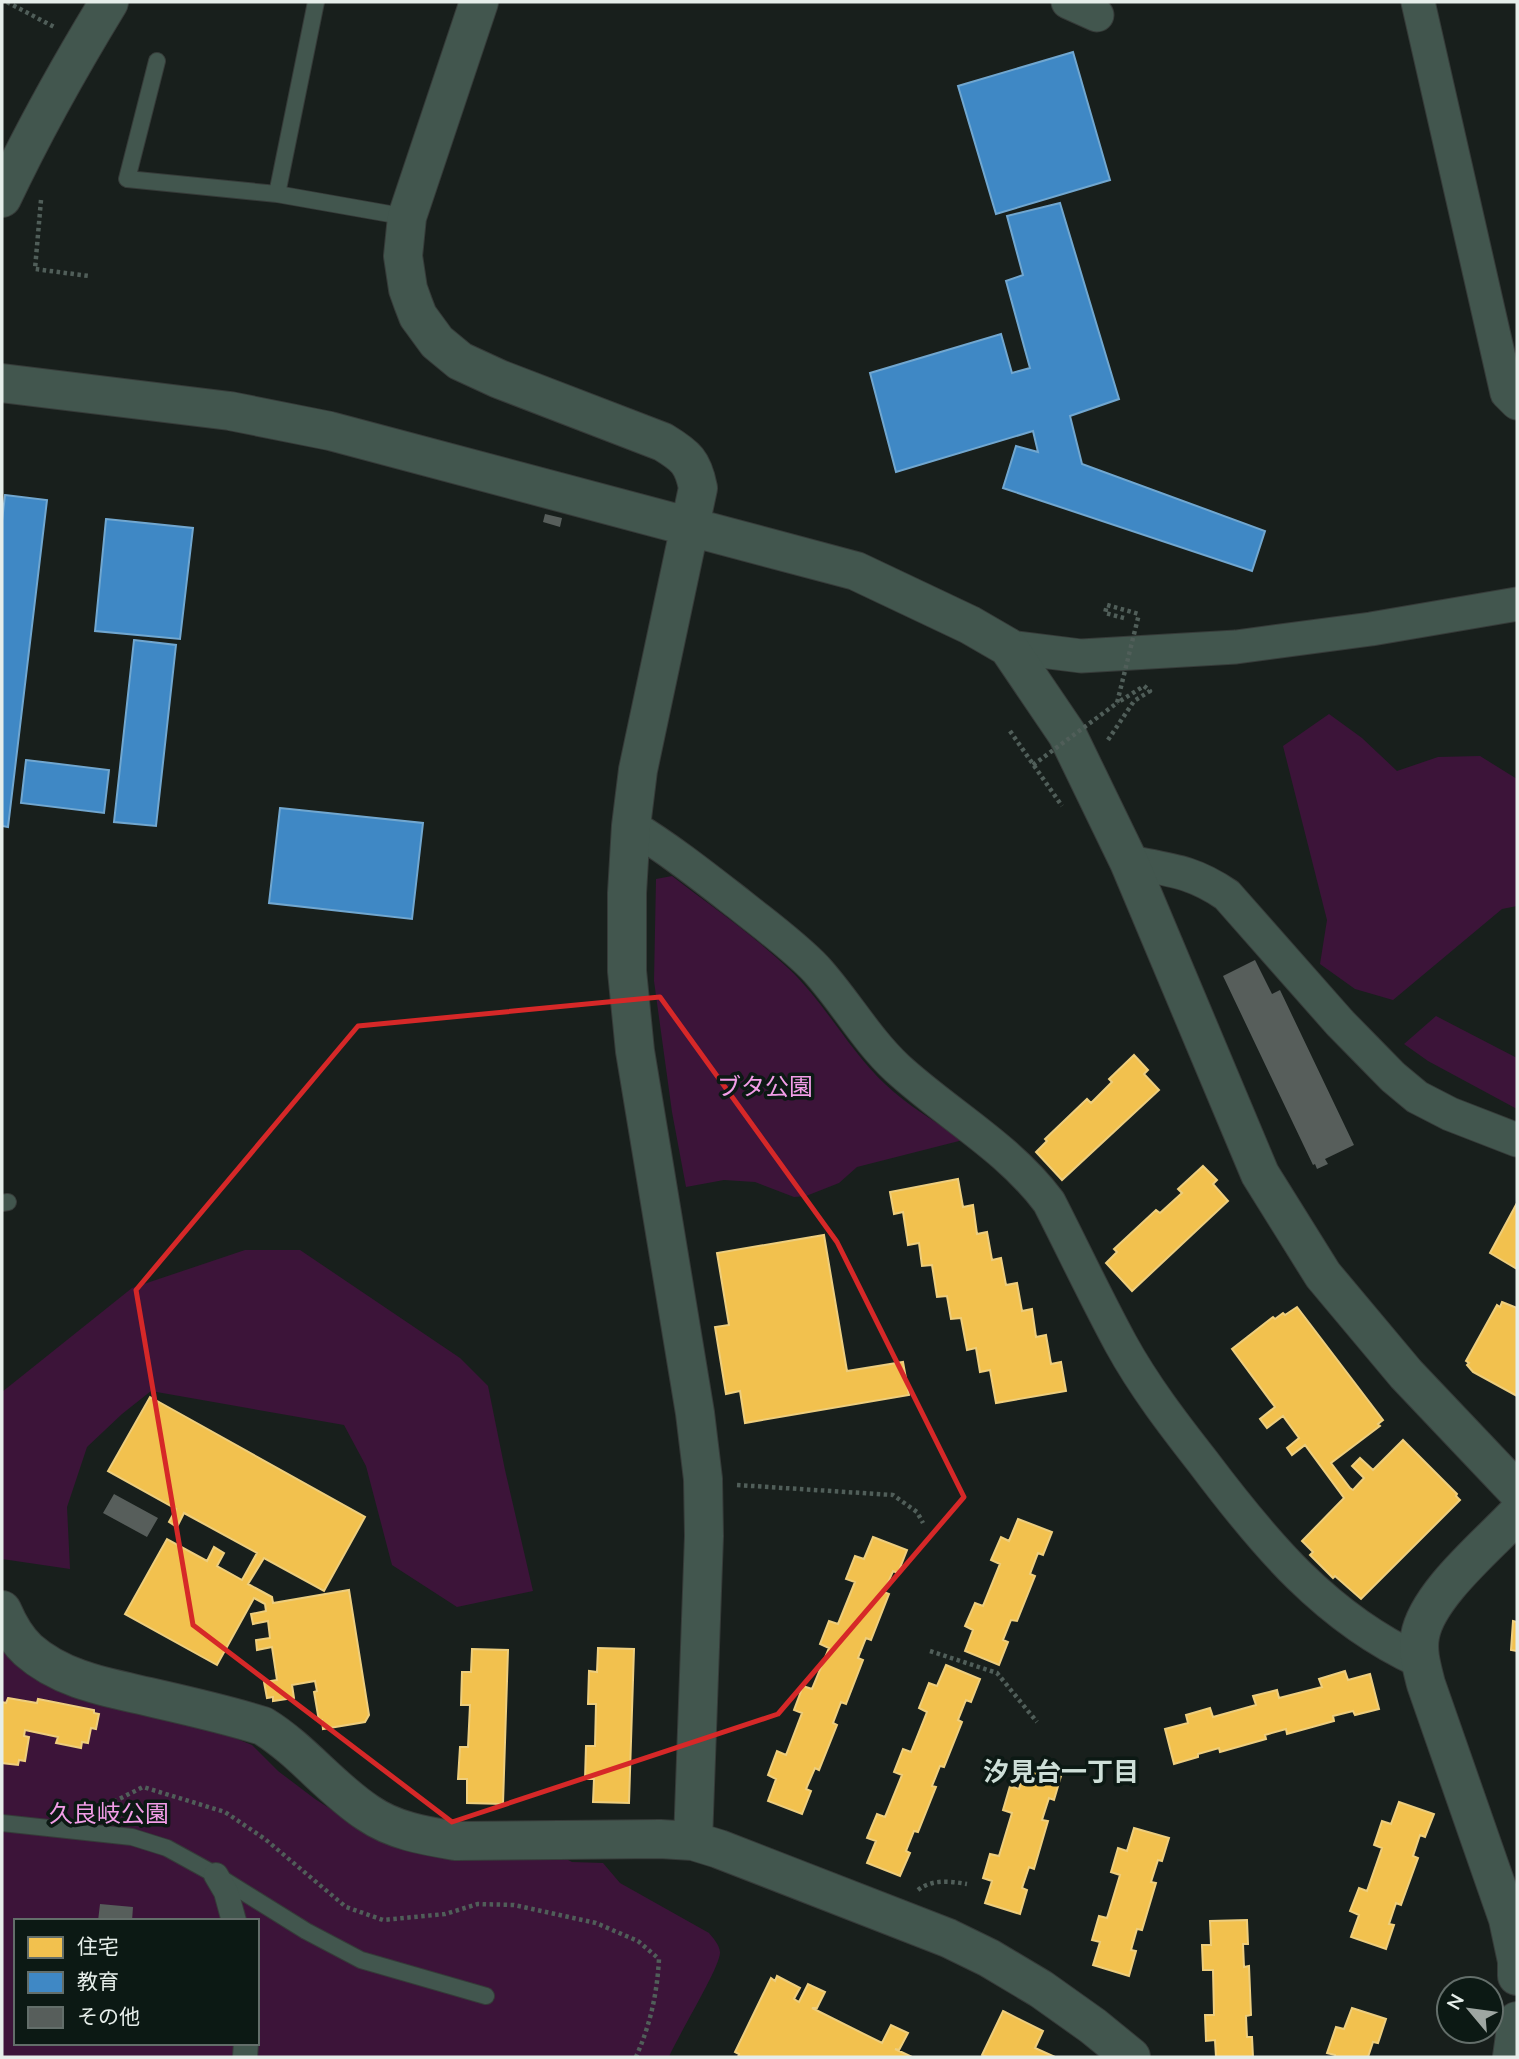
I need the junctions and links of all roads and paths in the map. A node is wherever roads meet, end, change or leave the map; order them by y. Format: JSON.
{"nodes":[{"id":1,"x":7,"y":2,"type":"edge"},
{"id":2,"x":109,"y":2,"type":"edge"},
{"id":3,"x":316,"y":2,"type":"edge"},
{"id":4,"x":479,"y":2,"type":"edge"},
{"id":5,"x":1418,"y":2,"type":"edge"},
{"id":6,"x":64,"y":32,"type":"dead end"},
{"id":7,"x":157,"y":61,"type":"dead end"},
{"id":8,"x":41,"y":194,"type":"dead end"},
{"id":9,"x":276,"y":194,"type":"junction"},
{"id":10,"x":2,"y":198,"type":"edge"},
{"id":11,"x":407,"y":218,"type":"junction"},
{"id":12,"x":89,"y":276,"type":"dead end"},
{"id":13,"x":2,"y":383,"type":"edge"},
{"id":14,"x":1517,"y":403,"type":"edge"},
{"id":15,"x":690,"y":526,"type":"junction"},
{"id":16,"x":1517,"y":604,"type":"edge"},
{"id":17,"x":1124,"y":618,"type":"dead end"},
{"id":18,"x":1008,"y":647,"type":"junction"},
{"id":19,"x":1117,"y":704,"type":"junction"},
{"id":20,"x":1010,"y":732,"type":"dead end"},
{"id":21,"x":1108,"y":740,"type":"dead end"},
{"id":22,"x":1033,"y":765,"type":"junction"},
{"id":23,"x":1062,"y":807,"type":"dead end"},
{"id":24,"x":631,"y":826,"type":"junction"},
{"id":25,"x":1129,"y":862,"type":"junction"},
{"id":26,"x":1517,"y":1140,"type":"edge"},
{"id":27,"x":725,"y":1484,"type":"dead end"},
{"id":28,"x":1517,"y":1491,"type":"edge"},
{"id":29,"x":1517,"y":1514,"type":"edge"},
{"id":30,"x":923,"y":1523,"type":"dead end"},
{"id":31,"x":2,"y":1609,"type":"edge"},
{"id":32,"x":930,"y":1651,"type":"dead end"},
{"id":33,"x":1420,"y":1661,"type":"junction"},
{"id":34,"x":1037,"y":1722,"type":"dead end"},
{"id":35,"x":2,"y":1823,"type":"edge"},
{"id":36,"x":82,"y":1831,"type":"junction"},
{"id":37,"x":693,"y":1841,"type":"junction"},
{"id":38,"x":216,"y":1875,"type":"junction"},
{"id":39,"x":967,"y":1884,"type":"dead end"},
{"id":40,"x":914,"y":1896,"type":"dead end"},
{"id":41,"x":233,"y":1919,"type":"edge"},
{"id":42,"x":1517,"y":1976,"type":"edge"},
{"id":43,"x":486,"y":1996,"type":"dead end"},
{"id":44,"x":1517,"y":2021,"type":"edge"},
{"id":45,"x":636,"y":2057,"type":"edge"},
{"id":46,"x":1131,"y":2057,"type":"edge"},
{"id":47,"x":1512,"y":2057,"type":"edge"}],
"edges":[{"from":1,"to":6,"type":"path"},
{"from":2,"to":10,"type":"street"},
{"from":3,"to":9,"type":"lane"},
{"from":4,"to":11,"type":"street"},
{"from":5,"to":14,"type":"street"},
{"from":7,"to":9,"type":"lane"},
{"from":8,"to":12,"type":"path"},
{"from":9,"to":11,"type":"lane"},
{"from":11,"to":15,"type":"street"},
{"from":13,"to":15,"type":"street"},
{"from":15,"to":18,"type":"street"},
{"from":15,"to":24,"type":"street"},
{"from":16,"to":18,"type":"street"},
{"from":17,"to":19,"type":"path","bridge":true},
{"from":18,"to":25,"type":"street"},
{"from":19,"to":21,"type":"path"},
{"from":19,"to":22,"type":"path","bridge":true},
{"from":20,"to":22,"type":"path"},
{"from":22,"to":23,"type":"path"},
{"from":24,"to":33,"type":"street"},
{"from":24,"to":37,"type":"street"},
{"from":25,"to":26,"type":"street"},
{"from":25,"to":28,"type":"street"},
{"from":27,"to":30,"type":"path"},
{"from":29,"to":33,"type":"street"},
{"from":31,"to":37,"type":"street"},
{"from":32,"to":34,"type":"path"},
{"from":33,"to":42,"type":"street"},
{"from":35,"to":36,"type":"lane"},
{"from":36,"to":38,"type":"lane"},
{"from":36,"to":45,"type":"path"},
{"from":37,"to":46,"type":"street"},
{"from":38,"to":41,"type":"street"},
{"from":38,"to":43,"type":"lane"},
{"from":39,"to":40,"type":"path"},
{"from":44,"to":47,"type":"street"}]}
